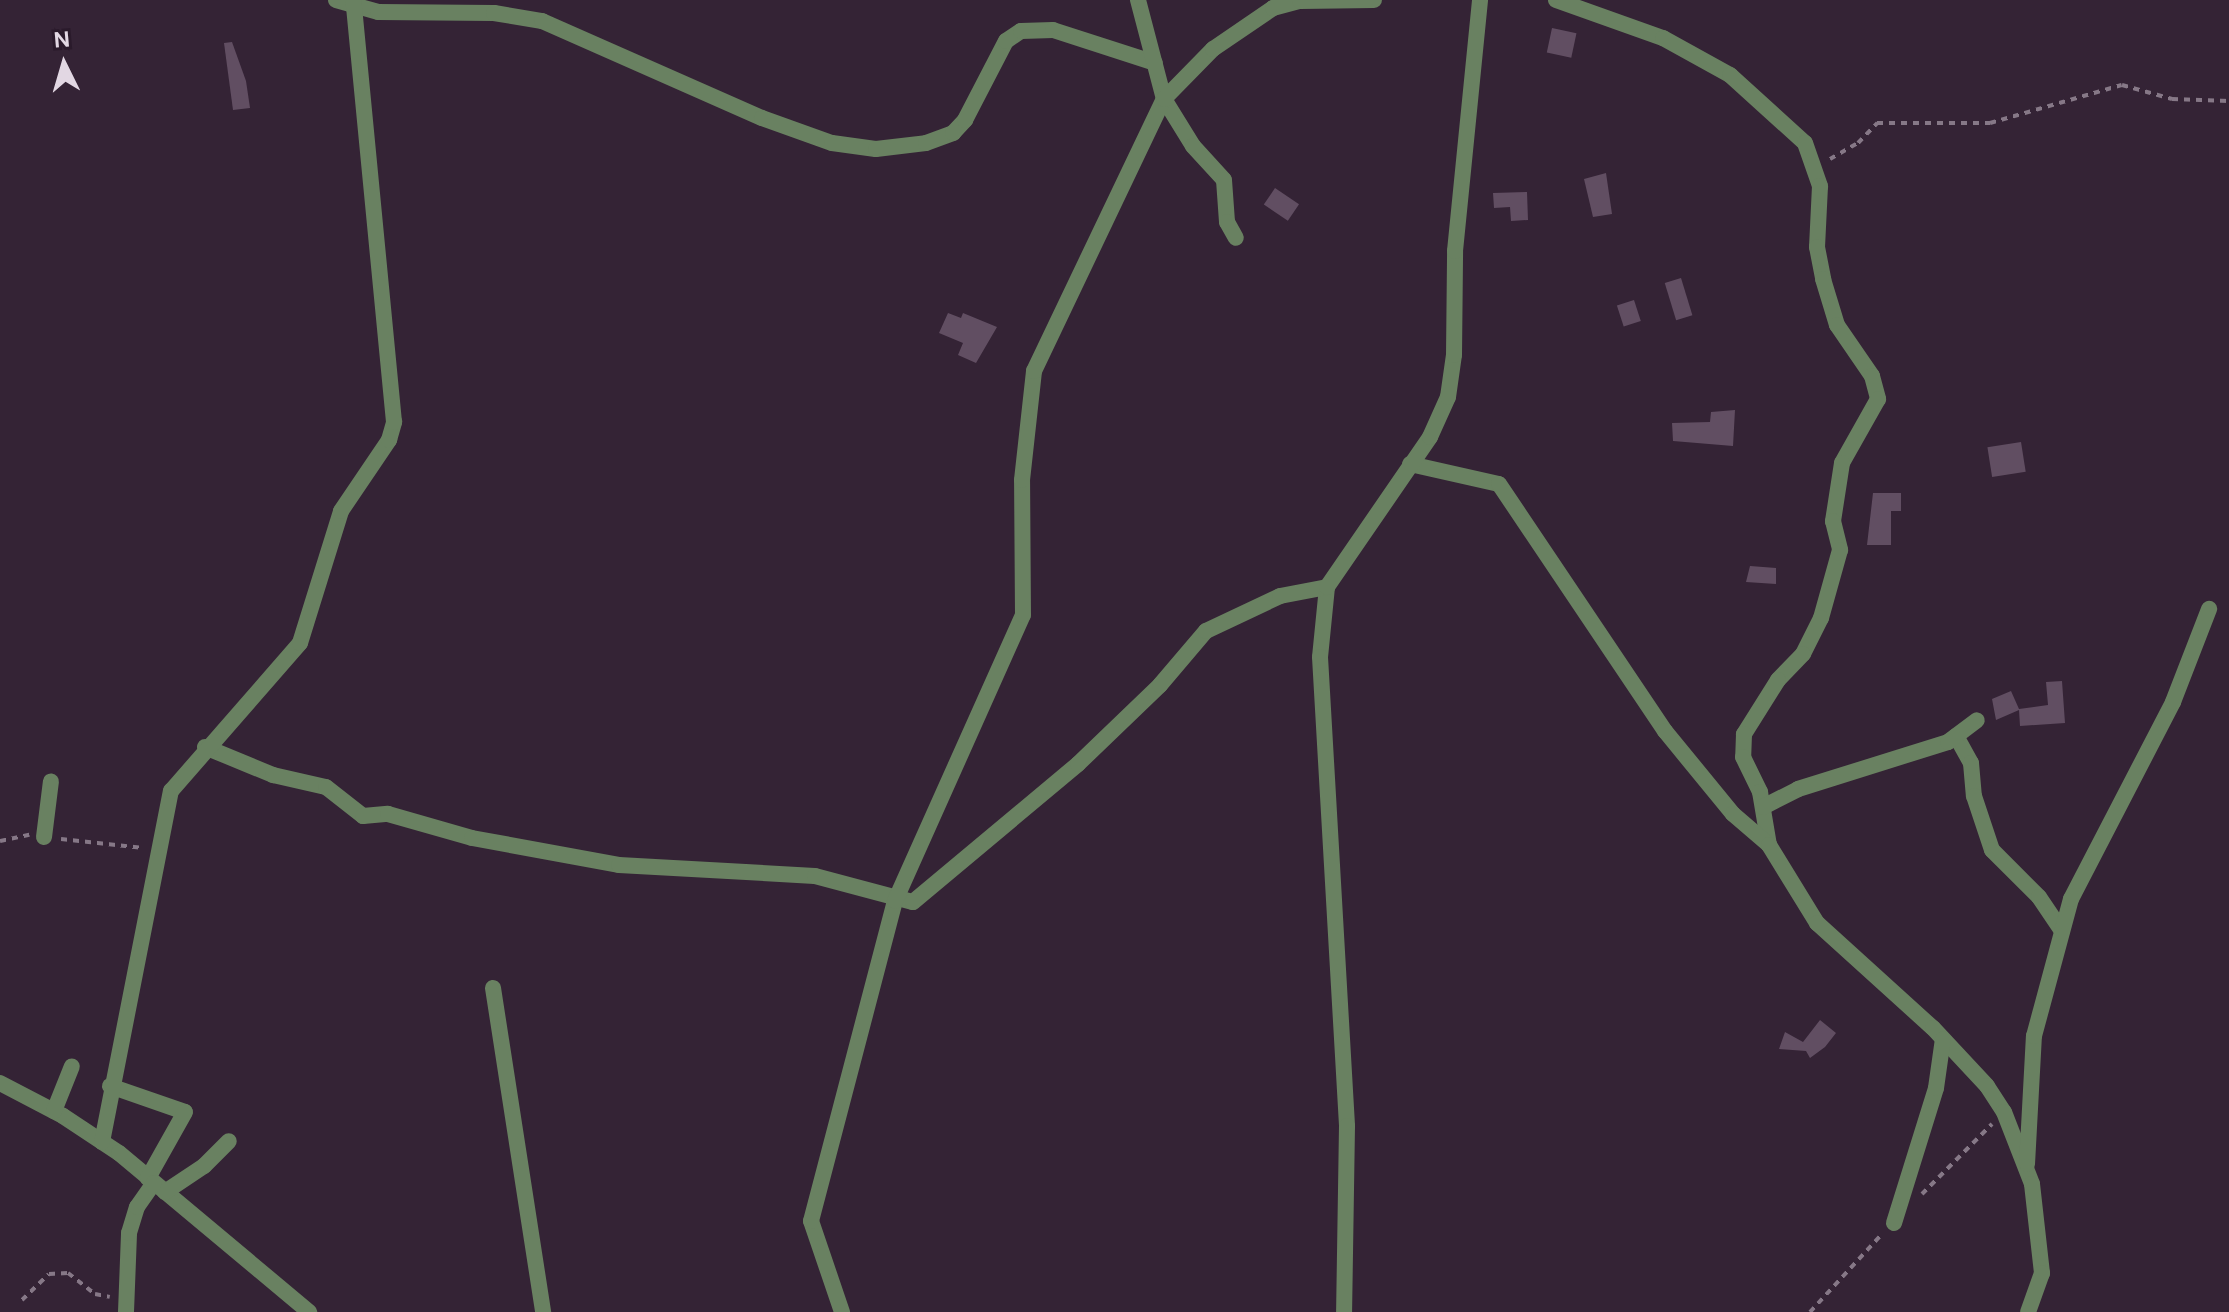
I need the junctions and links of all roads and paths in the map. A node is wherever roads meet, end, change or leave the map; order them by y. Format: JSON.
{"nodes":[{"id":1,"x":336,"y":0,"type":"edge"},
{"id":2,"x":1138,"y":0,"type":"edge"},
{"id":3,"x":1374,"y":0,"type":"edge"},
{"id":4,"x":1480,"y":0,"type":"edge"},
{"id":5,"x":1556,"y":0,"type":"edge"},
{"id":6,"x":353,"y":2,"type":"edge"},
{"id":7,"x":1155,"y":63,"type":"junction"},
{"id":8,"x":1164,"y":99,"type":"junction"},
{"id":9,"x":2229,"y":101,"type":"edge"},
{"id":10,"x":1817,"y":167,"type":"junction"},
{"id":11,"x":1236,"y":238,"type":"dead end"},
{"id":12,"x":1410,"y":464,"type":"junction"},
{"id":13,"x":1327,"y":587,"type":"junction"},
{"id":14,"x":2209,"y":609,"type":"dead end"},
{"id":15,"x":1977,"y":720,"type":"dead end"},
{"id":16,"x":1956,"y":736,"type":"junction"},
{"id":17,"x":205,"y":747,"type":"junction"},
{"id":18,"x":51,"y":781,"type":"dead end"},
{"id":19,"x":1763,"y":807,"type":"junction"},
{"id":20,"x":44,"y":837,"type":"junction"},
{"id":21,"x":0,"y":841,"type":"edge"},
{"id":22,"x":1769,"y":845,"type":"junction"},
{"id":23,"x":160,"y":849,"type":"junction"},
{"id":24,"x":895,"y":901,"type":"junction"},
{"id":25,"x":2062,"y":931,"type":"junction"},
{"id":26,"x":493,"y":988,"type":"dead end"},
{"id":27,"x":1943,"y":1039,"type":"junction"},
{"id":28,"x":72,"y":1066,"type":"dead end"},
{"id":29,"x":0,"y":1083,"type":"edge"},
{"id":30,"x":110,"y":1086,"type":"junction"},
{"id":31,"x":54,"y":1111,"type":"junction"},
{"id":32,"x":229,"y":1141,"type":"dead end"},
{"id":33,"x":102,"y":1142,"type":"junction"},
{"id":34,"x":2026,"y":1170,"type":"junction"},
{"id":35,"x":156,"y":1184,"type":"junction"},
{"id":36,"x":1894,"y":1223,"type":"dead end"},
{"id":37,"x":22,"y":1300,"type":"dead end"},
{"id":38,"x":125,"y":1305,"type":"edge"},
{"id":39,"x":309,"y":1312,"type":"edge"},
{"id":40,"x":543,"y":1312,"type":"edge"},
{"id":41,"x":842,"y":1312,"type":"edge"},
{"id":42,"x":1344,"y":1312,"type":"edge"},
{"id":43,"x":2028,"y":1312,"type":"edge"}],
"edges":[{"from":1,"to":6,"type":"street"},
{"from":2,"to":7,"type":"street"},
{"from":3,"to":8,"type":"street"},
{"from":4,"to":12,"type":"street"},
{"from":5,"to":10,"type":"street"},
{"from":6,"to":7,"type":"street"},
{"from":6,"to":17,"type":"street"},
{"from":7,"to":8,"type":"street"},
{"from":8,"to":11,"type":"street"},
{"from":8,"to":24,"type":"street"},
{"from":9,"to":10,"type":"path"},
{"from":10,"to":19,"type":"street"},
{"from":12,"to":13,"type":"street"},
{"from":12,"to":22,"type":"street"},
{"from":13,"to":24,"type":"street"},
{"from":13,"to":42,"type":"street"},
{"from":14,"to":25,"type":"street"},
{"from":15,"to":16,"type":"street"},
{"from":16,"to":19,"type":"street"},
{"from":16,"to":25,"type":"street"},
{"from":17,"to":23,"type":"street"},
{"from":17,"to":24,"type":"street"},
{"from":18,"to":20,"type":"street"},
{"from":19,"to":22,"type":"street"},
{"from":20,"to":21,"type":"path"},
{"from":20,"to":23,"type":"path"},
{"from":22,"to":27,"type":"street"},
{"from":23,"to":30,"type":"street"},
{"from":24,"to":41,"type":"street"},
{"from":25,"to":34,"type":"street"},
{"from":26,"to":40,"type":"street"},
{"from":27,"to":34,"type":"street"},
{"from":27,"to":36,"type":"street"},
{"from":28,"to":31,"type":"street"},
{"from":29,"to":31,"type":"street"},
{"from":30,"to":33,"type":"street"},
{"from":30,"to":35,"type":"street"},
{"from":31,"to":33,"type":"street"},
{"from":32,"to":35,"type":"street"},
{"from":33,"to":35,"type":"street"},
{"from":34,"to":43,"type":"street"},
{"from":35,"to":38,"type":"street"},
{"from":35,"to":39,"type":"street"},
{"from":37,"to":38,"type":"path"}]}
